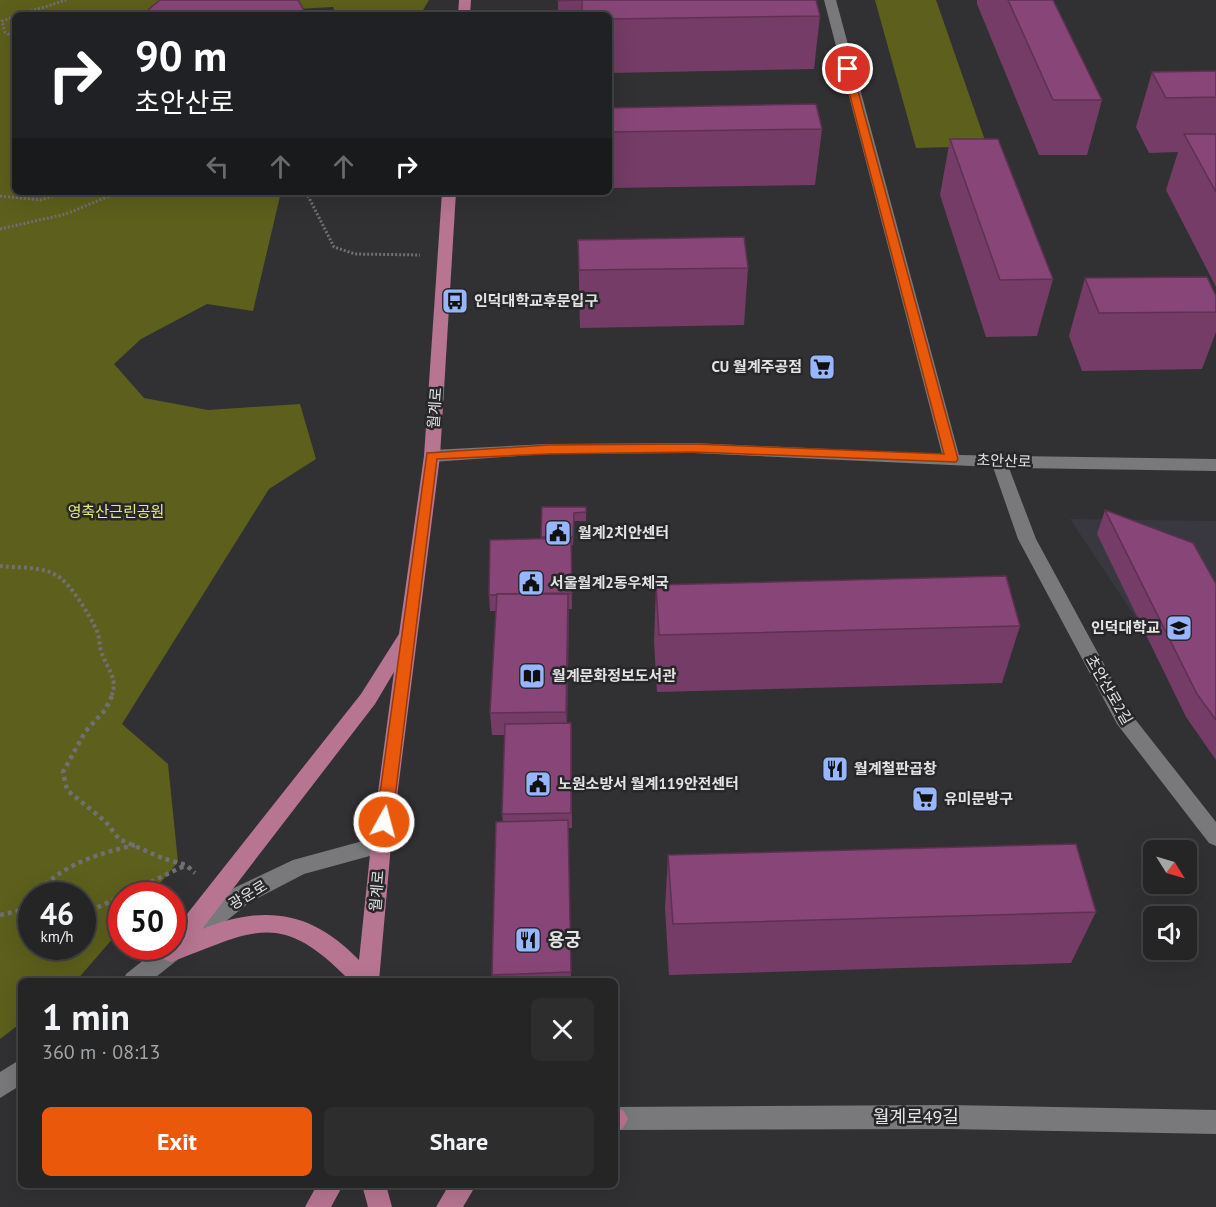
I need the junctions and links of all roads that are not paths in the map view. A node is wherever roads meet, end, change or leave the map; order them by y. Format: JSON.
{"nodes":[{"id":1,"x":830,"y":0,"type":"edge"},
{"id":2,"x":449,"y":195,"type":"edge"},
{"id":3,"x":432,"y":456,"type":"junction"},
{"id":4,"x":952,"y":459,"type":"junction"},
{"id":5,"x":999,"y":462,"type":"junction"},
{"id":6,"x":1216,"y":465,"type":"edge"},
{"id":7,"x":408,"y":633,"type":"junction"},
{"id":8,"x":1216,"y":837,"type":"edge"},
{"id":9,"x":381,"y":845,"type":"junction"},
{"id":10,"x":186,"y":933,"type":"edge"},
{"id":11,"x":186,"y":940,"type":"edge"},
{"id":12,"x":186,"y":945,"type":"edge"},
{"id":13,"x":161,"y":960,"type":"edge"},
{"id":14,"x":138,"y":978,"type":"edge"},
{"id":15,"x":364,"y":978,"type":"edge"},
{"id":16,"x":367,"y":978,"type":"edge"},
{"id":17,"x":18,"y":1072,"type":"edge"},
{"id":18,"x":0,"y":1087,"type":"edge"},
{"id":19,"x":618,"y":1119,"type":"edge"},
{"id":20,"x":1216,"y":1122,"type":"edge"},
{"id":21,"x":329,"y":1188,"type":"edge"},
{"id":22,"x":375,"y":1188,"type":"edge"},
{"id":23,"x":462,"y":1188,"type":"edge"},
{"id":24,"x":317,"y":1207,"type":"edge"},
{"id":25,"x":380,"y":1207,"type":"edge"},
{"id":26,"x":448,"y":1207,"type":"edge"}],
"edges":[{"from":1,"to":4,"type":"street"},
{"from":2,"to":3,"type":"main road","name":"월계로"},
{"from":3,"to":4,"type":"street","name":"초안산로"},
{"from":3,"to":7,"type":"main road","name":"월계로"},
{"from":4,"to":5,"type":"street","name":"초안산로"},
{"from":5,"to":6,"type":"street","name":"초안산로"},
{"from":5,"to":8,"type":"street","name":"초안산로2길"},
{"from":7,"to":9,"type":"main road","name":"월계로"},
{"from":7,"to":10,"type":"main road"},
{"from":9,"to":11,"type":"street","name":"광운로"},
{"from":9,"to":16,"type":"main road","name":"월계로"},
{"from":12,"to":15,"type":"main road"},
{"from":13,"to":14,"type":"street","name":"광운로"},
{"from":17,"to":18,"type":"street"},
{"from":19,"to":20,"type":"street","name":"월계로49길"},
{"from":21,"to":24,"type":"main road"},
{"from":22,"to":25,"type":"main road"},
{"from":23,"to":26,"type":"main road"}]}
